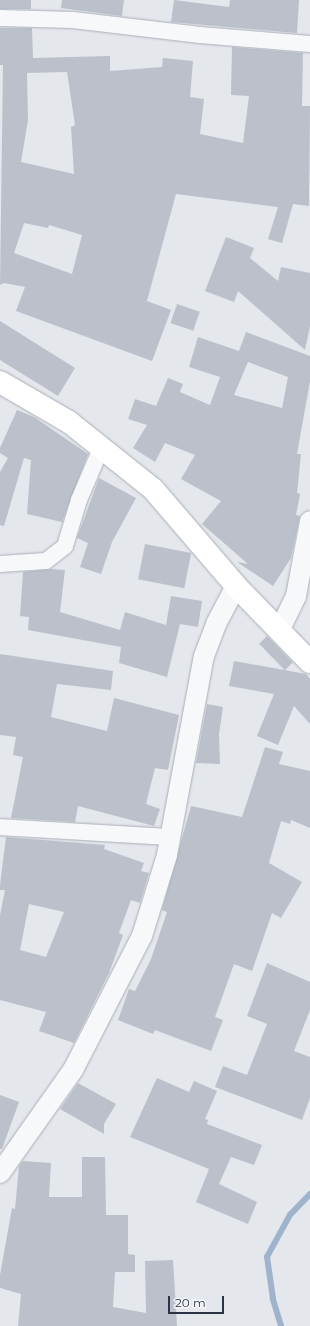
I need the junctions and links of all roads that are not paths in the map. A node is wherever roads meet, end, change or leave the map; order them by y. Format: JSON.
{"nodes":[{"id":1,"x":0,"y":18,"type":"edge"},
{"id":2,"x":310,"y":44,"type":"edge"},
{"id":3,"x":0,"y":382,"type":"edge"},
{"id":4,"x":102,"y":446,"type":"junction"},
{"id":5,"x":310,"y":521,"type":"edge"},
{"id":6,"x":0,"y":564,"type":"edge"},
{"id":7,"x":236,"y":586,"type":"junction"},
{"id":8,"x":280,"y":629,"type":"junction"},
{"id":9,"x":310,"y":662,"type":"edge"},
{"id":10,"x":0,"y":827,"type":"edge"},
{"id":11,"x":170,"y":837,"type":"junction"},
{"id":12,"x":0,"y":1173,"type":"edge"}],
"edges":[{"from":1,"to":2,"type":"street"},
{"from":3,"to":4,"type":"main road"},
{"from":4,"to":6,"type":"street"},
{"from":4,"to":7,"type":"main road"},
{"from":5,"to":8,"type":"street"},
{"from":7,"to":8,"type":"main road"},
{"from":7,"to":11,"type":"street"},
{"from":8,"to":9,"type":"main road"},
{"from":10,"to":11,"type":"street"},
{"from":11,"to":12,"type":"street"}]}
